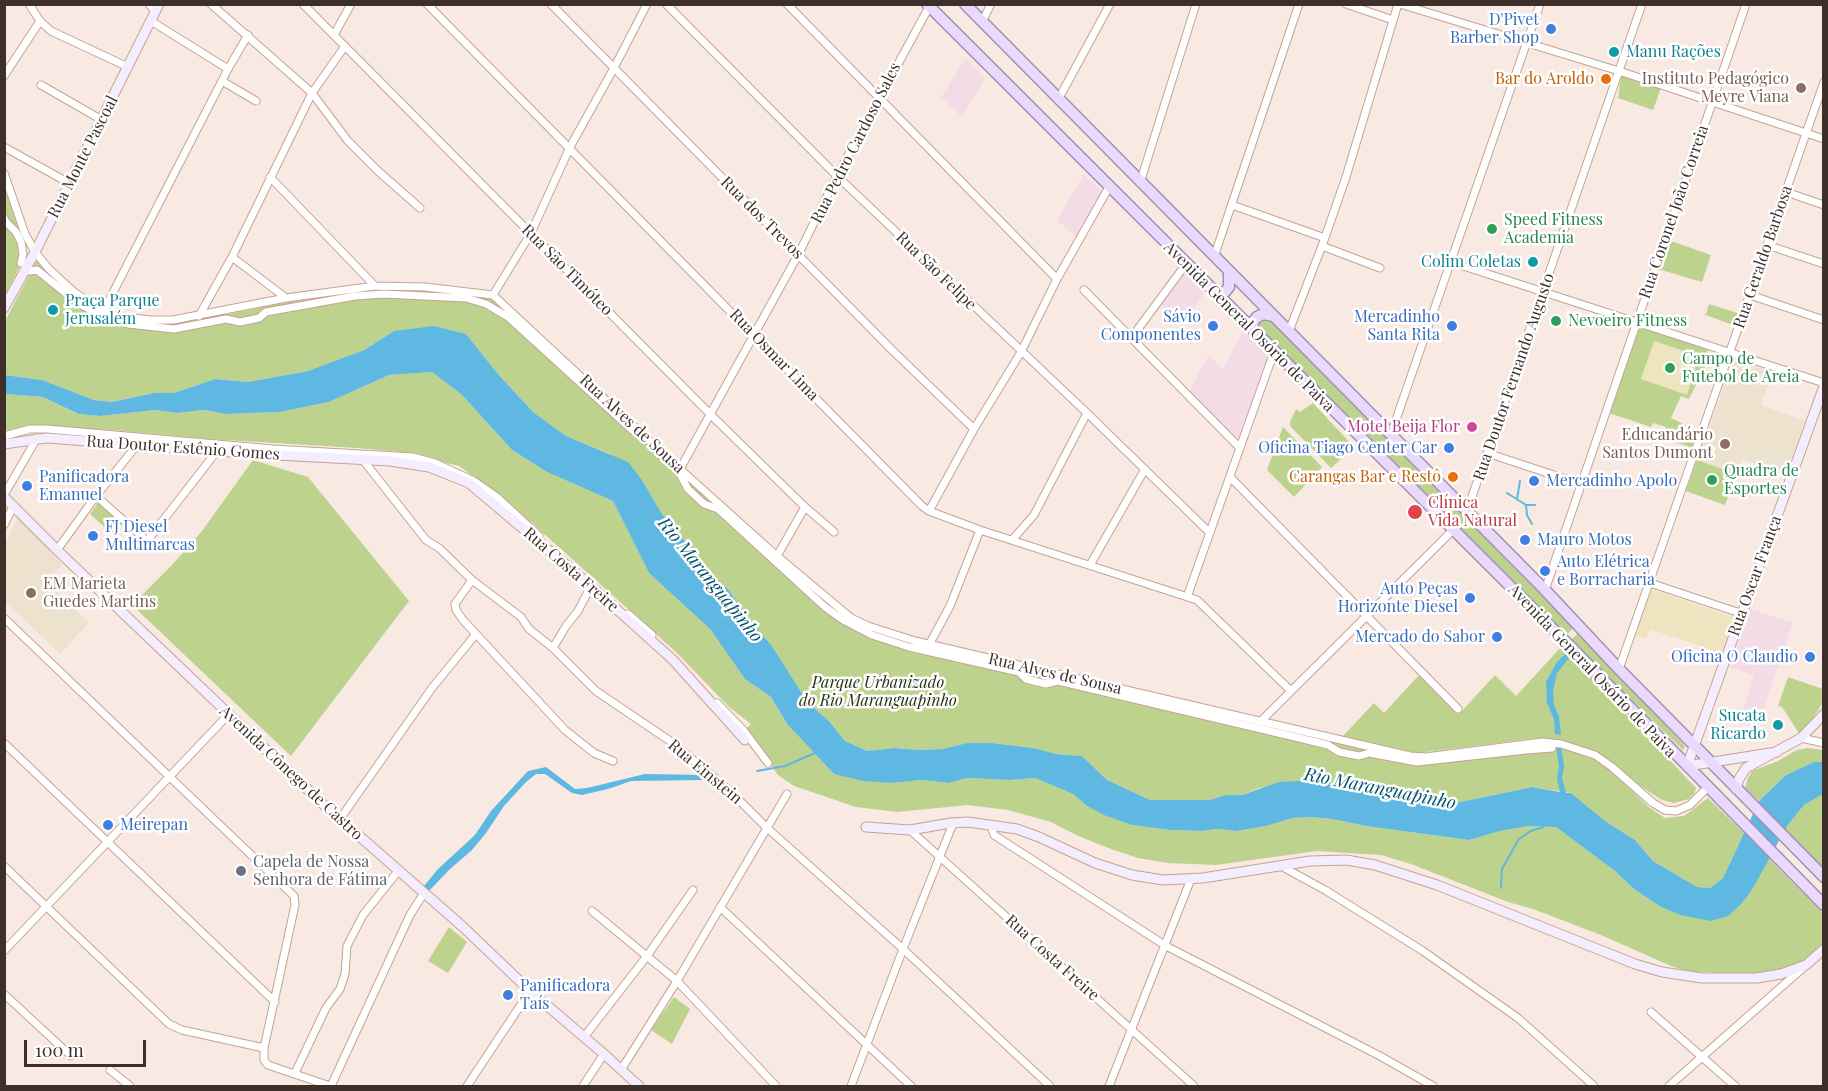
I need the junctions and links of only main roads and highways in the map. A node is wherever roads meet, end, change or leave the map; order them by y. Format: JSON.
{"nodes":[{"id":1,"x":965,"y":4,"type":"edge"},
{"id":2,"x":928,"y":6,"type":"edge"},
{"id":3,"x":154,"y":7,"type":"edge"},
{"id":4,"x":1229,"y":272,"type":"junction"},
{"id":5,"x":1216,"y":293,"type":"junction"},
{"id":6,"x":4,"y":308,"type":"edge"},
{"id":7,"x":1273,"y":316,"type":"junction"},
{"id":8,"x":1255,"y":333,"type":"junction"},
{"id":9,"x":1824,"y":384,"type":"edge"},
{"id":10,"x":4,"y":444,"type":"edge"},
{"id":11,"x":363,"y":460,"type":"joint"},
{"id":12,"x":4,"y":496,"type":"edge"},
{"id":13,"x":1579,"y":626,"type":"junction"},
{"id":14,"x":1564,"y":640,"type":"junction"},
{"id":15,"x":1824,"y":714,"type":"edge"},
{"id":16,"x":745,"y":740,"type":"dead end"},
{"id":17,"x":1694,"y":745,"type":"junction"},
{"id":18,"x":1777,"y":752,"type":"junction"},
{"id":19,"x":1711,"y":763,"type":"junction"},
{"id":20,"x":1687,"y":766,"type":"junction"},
{"id":21,"x":1739,"y":792,"type":"junction"},
{"id":22,"x":866,"y":827,"type":"dead end"},
{"id":23,"x":1824,"y":877,"type":"edge"},
{"id":24,"x":1824,"y":906,"type":"edge"},
{"id":25,"x":1824,"y":949,"type":"edge"},
{"id":26,"x":639,"y":1086,"type":"edge"}],
"edges":[{"from":1,"to":4,"type":"main road","name":"Avenida General Osório de Paiva"},
{"from":2,"to":5,"type":"main road","name":"Avenida General Osório de Paiva"},
{"from":3,"to":6,"type":"main road","name":"Rua Monte Pascoal"},
{"from":4,"to":5,"type":"main road"},
{"from":4,"to":7,"type":"main road","name":"Avenida General Osório de Paiva"},
{"from":5,"to":8,"type":"main road","name":"Avenida General Osório de Paiva"},
{"from":7,"to":8,"type":"main road"},
{"from":7,"to":13,"type":"main road","name":"Avenida General Osório de Paiva"},
{"from":8,"to":14,"type":"main road","name":"Avenida General Osório de Paiva"},
{"from":9,"to":17,"type":"main road","name":"Rua Oscar França"},
{"from":10,"to":11,"type":"main road","name":"Rua Doutor Estênio Gomes"},
{"from":11,"to":16,"type":"main road","name":"Rua Costa Freire"},
{"from":12,"to":26,"type":"main road","name":"Avenida Cônego de Castro"},
{"from":13,"to":14,"type":"main road"},
{"from":13,"to":17,"type":"main road","name":"Avenida General Osório de Paiva"},
{"from":14,"to":20,"type":"main road","name":"Avenida General Osório de Paiva"},
{"from":15,"to":18,"type":"main road"},
{"from":17,"to":19,"type":"main road","name":"Avenida General Osório de Paiva"},
{"from":17,"to":20,"type":"main road","name":"Rua Oscar França"},
{"from":18,"to":19,"type":"main road"},
{"from":18,"to":21,"type":"main road"},
{"from":19,"to":20,"type":"main road"},
{"from":19,"to":21,"type":"main road","name":"Avenida General Osório de Paiva"},
{"from":20,"to":24,"type":"main road","name":"Avenida General Osório de Paiva"},
{"from":21,"to":23,"type":"main road","name":"Avenida General Osório de Paiva"},
{"from":22,"to":25,"type":"main road"}]}
